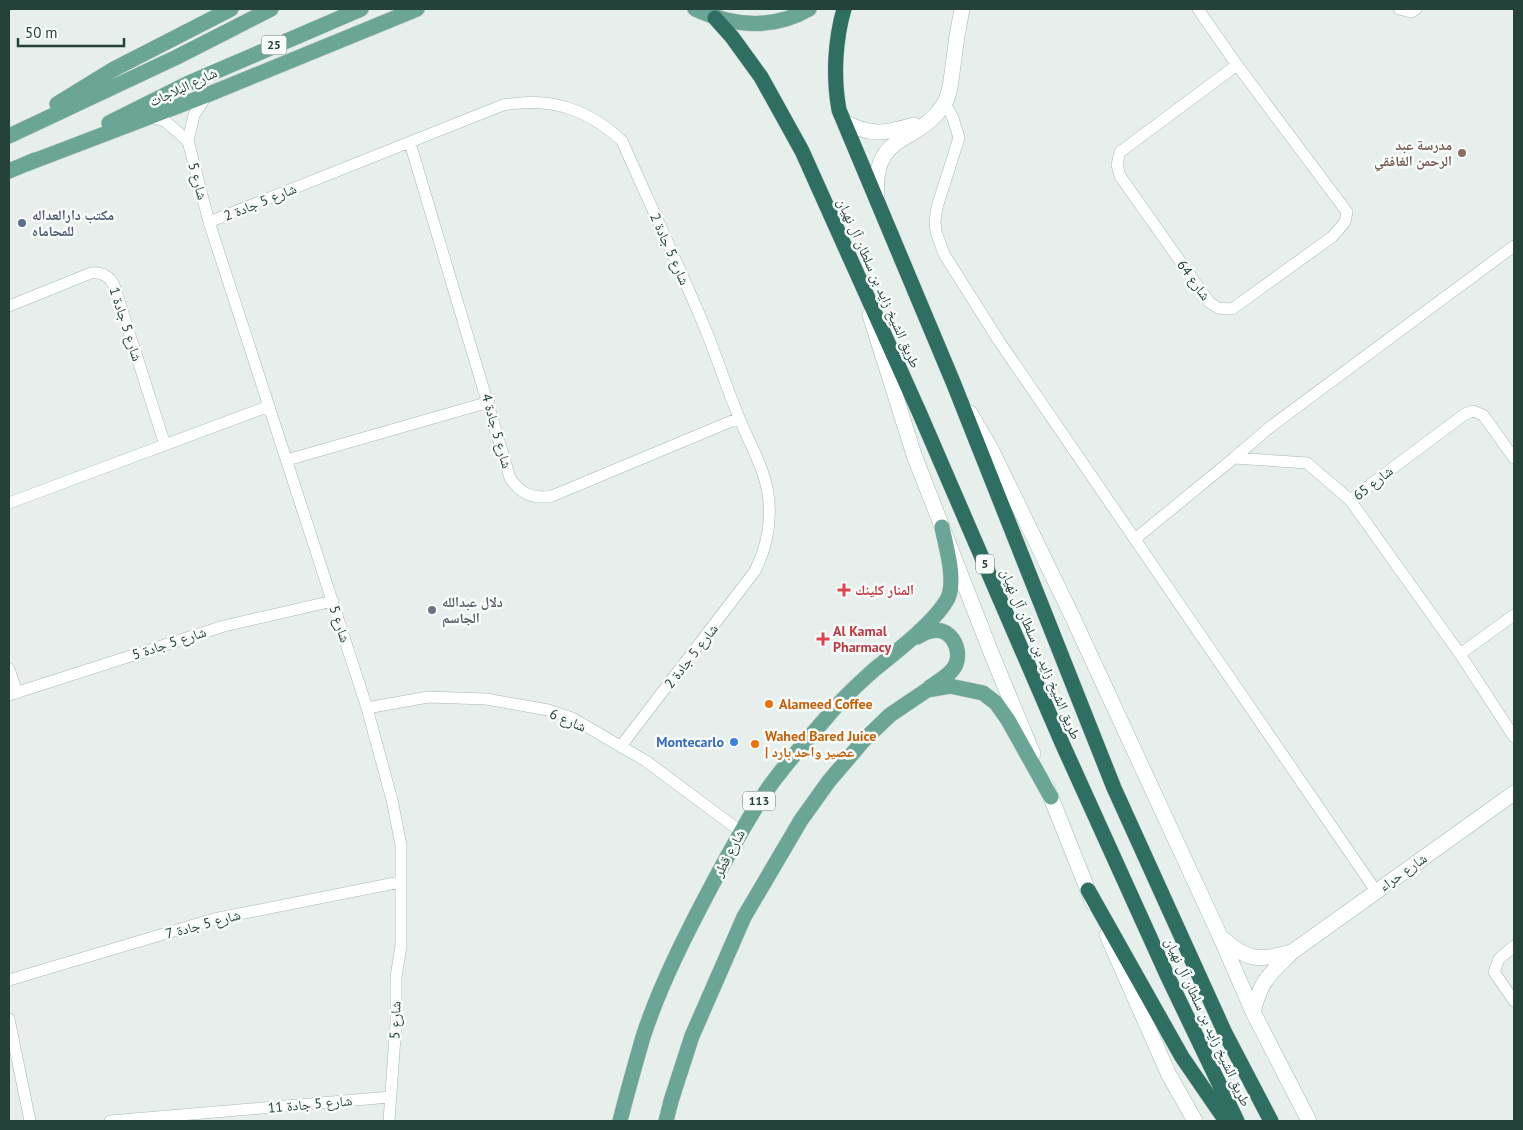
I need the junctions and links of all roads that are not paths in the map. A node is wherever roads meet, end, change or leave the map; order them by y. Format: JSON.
{"nodes":[{"id":1,"x":231,"y":9,"type":"edge"},
{"id":2,"x":271,"y":9,"type":"edge"},
{"id":3,"x":361,"y":9,"type":"edge"},
{"id":4,"x":417,"y":9,"type":"edge"},
{"id":5,"x":695,"y":9,"type":"edge"},
{"id":6,"x":809,"y":9,"type":"edge"},
{"id":7,"x":844,"y":9,"type":"edge"},
{"id":8,"x":962,"y":9,"type":"edge"},
{"id":9,"x":1198,"y":9,"type":"edge"},
{"id":10,"x":1399,"y":9,"type":"edge"},
{"id":11,"x":1416,"y":9,"type":"edge"},
{"id":12,"x":715,"y":18,"type":"junction"},
{"id":13,"x":1237,"y":65,"type":"junction"},
{"id":14,"x":207,"y":95,"type":"junction"},
{"id":15,"x":945,"y":103,"type":"junction"},
{"id":16,"x":149,"y":117,"type":"junction"},
{"id":17,"x":843,"y":121,"type":"junction"},
{"id":18,"x":928,"y":122,"type":"junction"},
{"id":19,"x":9,"y":134,"type":"edge"},
{"id":20,"x":188,"y":141,"type":"junction"},
{"id":21,"x":410,"y":142,"type":"junction"},
{"id":22,"x":26,"y":164,"type":"junction"},
{"id":23,"x":9,"y":171,"type":"edge"},
{"id":24,"x":877,"y":199,"type":"junction"},
{"id":25,"x":209,"y":222,"type":"junction"},
{"id":26,"x":1514,"y":246,"type":"edge"},
{"id":27,"x":857,"y":274,"type":"junction"},
{"id":28,"x":9,"y":306,"type":"edge"},
{"id":29,"x":952,"y":382,"type":"junction"},
{"id":30,"x":489,"y":402,"type":"junction"},
{"id":31,"x":269,"y":406,"type":"junction"},
{"id":32,"x":739,"y":418,"type":"junction"},
{"id":33,"x":165,"y":445,"type":"junction"},
{"id":34,"x":1234,"y":458,"type":"junction"},
{"id":35,"x":1514,"y":458,"type":"edge"},
{"id":36,"x":286,"y":460,"type":"junction"},
{"id":37,"x":1350,"y":500,"type":"junction"},
{"id":38,"x":9,"y":503,"type":"edge"},
{"id":39,"x":942,"y":527,"type":"junction"},
{"id":40,"x":1135,"y":538,"type":"junction"},
{"id":41,"x":333,"y":601,"type":"junction"},
{"id":42,"x":1514,"y":615,"type":"edge"},
{"id":43,"x":909,"y":641,"type":"junction"},
{"id":44,"x":1460,"y":654,"type":"junction"},
{"id":45,"x":9,"y":669,"type":"edge"},
{"id":46,"x":927,"y":690,"type":"junction"},
{"id":47,"x":13,"y":694,"type":"edge"},
{"id":48,"x":367,"y":708,"type":"junction"},
{"id":49,"x":1514,"y":737,"type":"edge"},
{"id":50,"x":621,"y":746,"type":"junction"},
{"id":51,"x":1514,"y":793,"type":"edge"},
{"id":52,"x":1051,"y":797,"type":"junction"},
{"id":53,"x":740,"y":830,"type":"junction"},
{"id":54,"x":400,"y":882,"type":"junction"},
{"id":55,"x":1088,"y":890,"type":"junction"},
{"id":56,"x":1376,"y":891,"type":"junction"},
{"id":57,"x":1220,"y":936,"type":"junction"},
{"id":58,"x":1514,"y":946,"type":"edge"},
{"id":59,"x":1292,"y":952,"type":"junction"},
{"id":60,"x":9,"y":980,"type":"edge"},
{"id":61,"x":1514,"y":1001,"type":"edge"},
{"id":62,"x":1253,"y":1012,"type":"junction"},
{"id":63,"x":9,"y":1019,"type":"edge"},
{"id":64,"x":390,"y":1097,"type":"junction"},
{"id":65,"x":30,"y":1121,"type":"edge"},
{"id":66,"x":110,"y":1121,"type":"edge"},
{"id":67,"x":389,"y":1121,"type":"edge"},
{"id":68,"x":620,"y":1121,"type":"edge"},
{"id":69,"x":666,"y":1121,"type":"edge"},
{"id":70,"x":1195,"y":1121,"type":"edge"},
{"id":71,"x":1226,"y":1121,"type":"edge"},
{"id":72,"x":1236,"y":1121,"type":"edge"},
{"id":73,"x":1271,"y":1121,"type":"edge"},
{"id":74,"x":1309,"y":1121,"type":"edge"}],
"edges":[{"from":1,"to":19,"type":"main road"},
{"from":2,"to":19,"type":"main road","number":"25"},
{"from":3,"to":22,"type":"main road","name":"شارع البلاجات","number":"25"},
{"from":4,"to":14,"type":"main road"},
{"from":5,"to":12,"type":"main road","number":"5"},
{"from":6,"to":12,"type":"main road","number":"5"},
{"from":7,"to":17,"type":"highway","name":"طريق الشيخ زايد بن سلطان آل نهيان"},
{"from":8,"to":15,"type":"main road"},
{"from":9,"to":13,"type":"street","name":"شارع 64"},
{"from":10,"to":11,"type":"street"},
{"from":12,"to":27,"type":"highway","name":"طريق الشيخ زايد بن سلطان آل نهيان","number":"5"},
{"from":13,"to":13,"type":"street","name":"شارع 64"},
{"from":14,"to":16,"type":"main road"},
{"from":14,"to":20,"type":"street","name":"شارع 5"},
{"from":15,"to":18,"type":"main road"},
{"from":15,"to":40,"type":"street"},
{"from":16,"to":20,"type":"street"},
{"from":16,"to":22,"type":"main road"},
{"from":17,"to":18,"type":"main road"},
{"from":17,"to":24,"type":"highway","name":"طريق الشيخ زايد بن سلطان آل نهيان"},
{"from":18,"to":24,"type":"main road"},
{"from":20,"to":25,"type":"street","name":"شارع 5"},
{"from":21,"to":25,"type":"street","name":"شارع 5 جادة 2"},
{"from":21,"to":30,"type":"street","name":"شارع 5 جادة 4"},
{"from":21,"to":32,"type":"street","name":"شارع 5 جادة 2"},
{"from":22,"to":23,"type":"main road","name":"شارع البلاجات","number":"25"},
{"from":24,"to":29,"type":"highway","name":"طريق الشيخ زايد بن سلطان آل نهيان"},
{"from":25,"to":31,"type":"street","name":"شارع 5"},
{"from":26,"to":34,"type":"street"},
{"from":27,"to":39,"type":"main road"},
{"from":27,"to":72,"type":"highway","name":"طريق الشيخ زايد بن سلطان آل نهيان","number":"5"},
{"from":28,"to":33,"type":"street","name":"شارع 5 جادة 1"},
{"from":29,"to":57,"type":"main road"},
{"from":29,"to":73,"type":"highway","name":"طريق الشيخ زايد بن سلطان آل نهيان"},
{"from":30,"to":32,"type":"street","name":"شارع 5 جادة 4"},
{"from":30,"to":36,"type":"street"},
{"from":31,"to":33,"type":"street"},
{"from":31,"to":36,"type":"street","name":"شارع 5"},
{"from":32,"to":50,"type":"street","name":"شارع 5 جادة 2"},
{"from":33,"to":38,"type":"street"},
{"from":34,"to":37,"type":"street"},
{"from":34,"to":40,"type":"street"},
{"from":35,"to":37,"type":"street","name":"شارع 65"},
{"from":36,"to":41,"type":"street","name":"شارع 5"},
{"from":37,"to":44,"type":"street","name":"شارع 65"},
{"from":39,"to":43,"type":"main road","name":"شارع قطر","number":"113"},
{"from":39,"to":52,"type":"main road"},
{"from":40,"to":56,"type":"street"},
{"from":41,"to":47,"type":"street","name":"شارع 5 جادة 5"},
{"from":41,"to":48,"type":"street","name":"شارع 5"},
{"from":42,"to":44,"type":"street"},
{"from":43,"to":46,"type":"main road"},
{"from":43,"to":53,"type":"main road","name":"شارع قطر","number":"113"},
{"from":44,"to":49,"type":"street","name":"شارع 65"},
{"from":45,"to":47,"type":"street"},
{"from":46,"to":52,"type":"main road"},
{"from":46,"to":69,"type":"main road"},
{"from":48,"to":50,"type":"street","name":"شارع 6"},
{"from":48,"to":54,"type":"street","name":"شارع 5"},
{"from":50,"to":53,"type":"street","name":"شارع 6"},
{"from":51,"to":56,"type":"main road","name":"شارع حراء"},
{"from":52,"to":55,"type":"main road"},
{"from":53,"to":68,"type":"main road","name":"شارع قطر","number":"113"},
{"from":54,"to":60,"type":"street","name":"شارع 5 جادة 7"},
{"from":54,"to":64,"type":"street","name":"شارع 5"},
{"from":55,"to":70,"type":"main road"},
{"from":55,"to":71,"type":"highway"},
{"from":56,"to":59,"type":"main road","name":"شارع حراء"},
{"from":57,"to":59,"type":"main road","name":"شارع حراء"},
{"from":57,"to":62,"type":"main road"},
{"from":58,"to":61,"type":"street"},
{"from":59,"to":62,"type":"main road","name":"شارع حراء"},
{"from":62,"to":74,"type":"main road"},
{"from":63,"to":65,"type":"street"},
{"from":64,"to":66,"type":"street","name":"شارع 5 جادة 11"},
{"from":64,"to":67,"type":"street","name":"شارع 5"}]}
